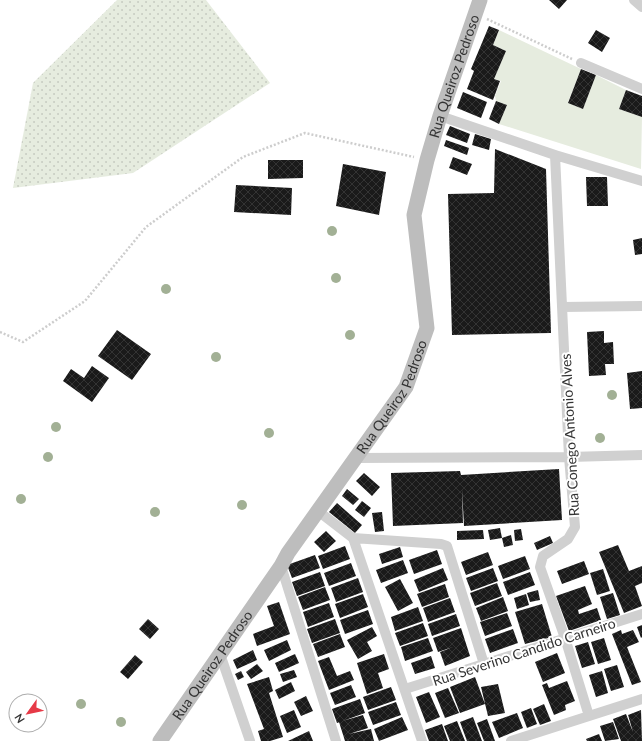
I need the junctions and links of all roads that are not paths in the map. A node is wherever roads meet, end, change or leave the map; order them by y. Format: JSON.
{"nodes":[{"id":1,"x":634,"y":0,"type":"edge"},
{"id":2,"x":478,"y":7,"type":"edge"},
{"id":3,"x":642,"y":7,"type":"edge"},
{"id":4,"x":581,"y":63,"type":"road end"},
{"id":5,"x":642,"y":89,"type":"edge"},
{"id":6,"x":440,"y":116,"type":"junction"},
{"id":7,"x":555,"y":155,"type":"junction"},
{"id":8,"x":642,"y":181,"type":"edge"},
{"id":9,"x":642,"y":306,"type":"edge"},
{"id":10,"x":563,"y":307,"type":"junction"},
{"id":11,"x":642,"y":455,"type":"edge"},
{"id":12,"x":569,"y":457,"type":"junction"},
{"id":13,"x":356,"y":458,"type":"junction"},
{"id":14,"x":318,"y":511,"type":"junction"},
{"id":15,"x":353,"y":538,"type":"junction"},
{"id":16,"x":281,"y":566,"type":"junction"},
{"id":17,"x":642,"y":614,"type":"edge"},
{"id":18,"x":565,"y":638,"type":"junction"},
{"id":19,"x":220,"y":654,"type":"junction"},
{"id":20,"x":484,"y":664,"type":"junction"},
{"id":21,"x":406,"y":689,"type":"junction"},
{"id":22,"x":642,"y":699,"type":"edge"},
{"id":23,"x":589,"y":716,"type":"junction"},
{"id":24,"x":160,"y":741,"type":"edge"},
{"id":25,"x":250,"y":741,"type":"edge"},
{"id":26,"x":336,"y":741,"type":"edge"},
{"id":27,"x":422,"y":741,"type":"edge"},
{"id":28,"x":511,"y":741,"type":"edge"}],
"edges":[{"from":1,"to":3,"type":"street"},
{"from":2,"to":6,"type":"street","name":"Rua Queiroz Pedroso"},
{"from":4,"to":5,"type":"street"},
{"from":6,"to":7,"type":"street"},
{"from":6,"to":13,"type":"street","name":"Rua Queiroz Pedroso"},
{"from":7,"to":8,"type":"street"},
{"from":7,"to":10,"type":"street","name":"Rua Conego Antonio Alves"},
{"from":9,"to":10,"type":"street"},
{"from":10,"to":12,"type":"street","name":"Rua Conego Antonio Alves"},
{"from":11,"to":12,"type":"street"},
{"from":12,"to":13,"type":"street"},
{"from":12,"to":18,"type":"street","name":"Rua Conego Antonio Alves"},
{"from":13,"to":14,"type":"street","name":"Rua Queiroz Pedroso"},
{"from":14,"to":15,"type":"street"},
{"from":14,"to":16,"type":"street","name":"Rua Queiroz Pedroso"},
{"from":15,"to":20,"type":"street"},
{"from":15,"to":21,"type":"street"},
{"from":16,"to":19,"type":"street","name":"Rua Queiroz Pedroso"},
{"from":16,"to":26,"type":"street"},
{"from":17,"to":18,"type":"street","name":"Rua Severino Candido Carneiro"},
{"from":18,"to":20,"type":"street","name":"Rua Severino Candido Carneiro"},
{"from":18,"to":23,"type":"street","name":"Rua Conego Antonio Alves"},
{"from":19,"to":24,"type":"street","name":"Rua Queiroz Pedroso"},
{"from":19,"to":25,"type":"street"},
{"from":20,"to":21,"type":"street","name":"Rua Severino Candido Carneiro"},
{"from":21,"to":27,"type":"street"},
{"from":22,"to":23,"type":"street"},
{"from":23,"to":28,"type":"street"}]}
